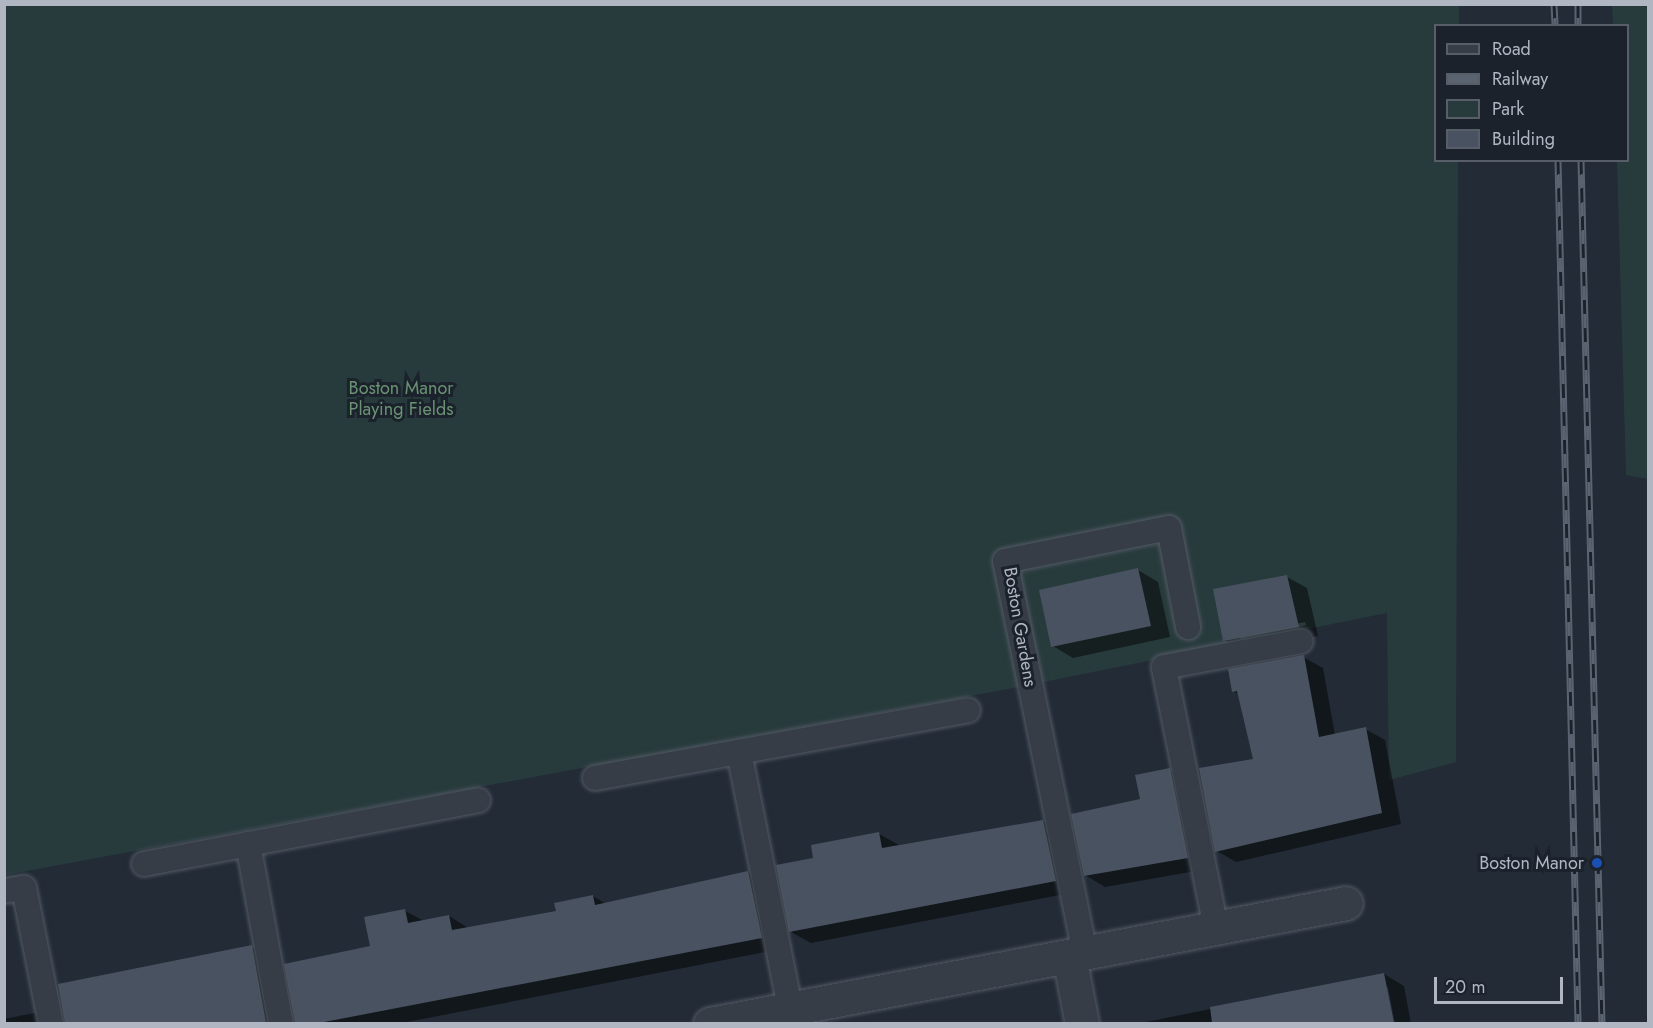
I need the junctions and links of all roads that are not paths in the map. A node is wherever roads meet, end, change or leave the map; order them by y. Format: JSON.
{"nodes":[{"id":1,"x":1188,"y":627,"type":"dead end"},
{"id":2,"x":1301,"y":642,"type":"dead end"},
{"id":3,"x":968,"y":710,"type":"dead end"},
{"id":4,"x":739,"y":752,"type":"junction"},
{"id":5,"x":595,"y":778,"type":"dead end"},
{"id":6,"x":478,"y":800,"type":"dead end"},
{"id":7,"x":248,"y":844,"type":"junction"},
{"id":8,"x":144,"y":864,"type":"dead end"},
{"id":9,"x":4,"y":891,"type":"edge"},
{"id":10,"x":1346,"y":903,"type":"dead end"},
{"id":11,"x":1216,"y":928,"type":"junction"},
{"id":12,"x":1077,"y":954,"type":"junction"},
{"id":13,"x":770,"y":1015,"type":"edge"},
{"id":14,"x":51,"y":1023,"type":"edge"},
{"id":15,"x":281,"y":1023,"type":"edge"},
{"id":16,"x":710,"y":1023,"type":"edge"},
{"id":17,"x":1082,"y":1023,"type":"edge"}],
"edges":[{"from":1,"to":12,"type":"lane","name":"Boston Gardens"},
{"from":2,"to":11,"type":"lane"},
{"from":3,"to":4,"type":"lane"},
{"from":4,"to":5,"type":"lane"},
{"from":4,"to":13,"type":"lane"},
{"from":6,"to":7,"type":"lane"},
{"from":7,"to":8,"type":"lane"},
{"from":7,"to":15,"type":"lane"},
{"from":9,"to":14,"type":"lane"},
{"from":10,"to":11,"type":"street"},
{"from":11,"to":12,"type":"street"},
{"from":12,"to":13,"type":"street"},
{"from":12,"to":17,"type":"street","name":"Boston Gardens"},
{"from":13,"to":16,"type":"street"}]}
